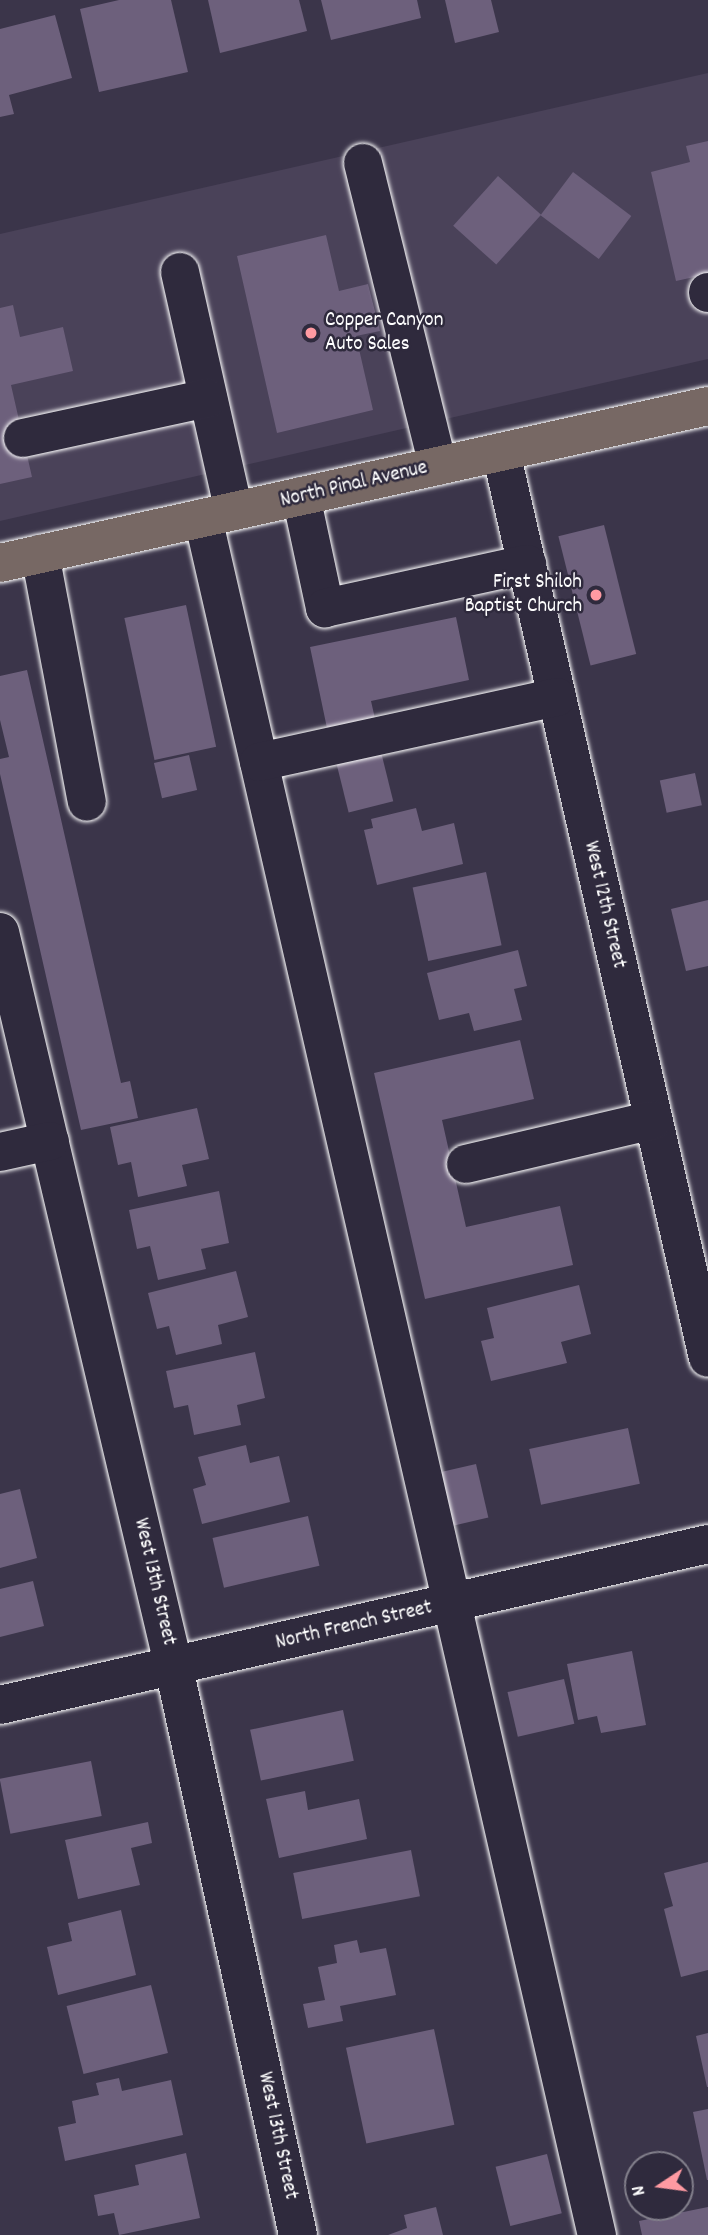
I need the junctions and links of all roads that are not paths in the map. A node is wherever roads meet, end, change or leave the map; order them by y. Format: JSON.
{"nodes":[{"id":1,"x":363,"y":163,"type":"dead end"},
{"id":2,"x":180,"y":272,"type":"dead end"},
{"id":3,"x":208,"y":398,"type":"junction"},
{"id":4,"x":708,"y":406,"type":"edge"},
{"id":5,"x":23,"y":438,"type":"dead end"},
{"id":6,"x":501,"y":452,"type":"junction"},
{"id":7,"x":438,"y":466,"type":"junction"},
{"id":8,"x":301,"y":496,"type":"junction"},
{"id":9,"x":218,"y":515,"type":"junction"},
{"id":10,"x":40,"y":554,"type":"junction"},
{"id":11,"x":0,"y":563,"type":"edge"},
{"id":12,"x":527,"y":564,"type":"junction"},
{"id":13,"x":557,"y":698,"type":"junction"},
{"id":14,"x":259,"y":762,"type":"junction"},
{"id":15,"x":88,"y":802,"type":"dead end"},
{"id":16,"x":0,"y":932,"type":"edge"},
{"id":17,"x":9,"y":1011,"type":"edge"},
{"id":18,"x":653,"y":1120,"type":"junction"},
{"id":19,"x":50,"y":1141,"type":"junction"},
{"id":20,"x":0,"y":1152,"type":"edge"},
{"id":21,"x":466,"y":1164,"type":"dead end"},
{"id":22,"x":708,"y":1358,"type":"edge"},
{"id":23,"x":708,"y":1544,"type":"edge"},
{"id":24,"x":452,"y":1604,"type":"junction"},
{"id":25,"x":174,"y":1668,"type":"junction"},
{"id":26,"x":0,"y":1705,"type":"edge"},
{"id":27,"x":298,"y":2235,"type":"edge"},
{"id":28,"x":597,"y":2235,"type":"edge"}],
"edges":[{"from":1,"to":7,"type":"street"},
{"from":2,"to":3,"type":"street"},
{"from":3,"to":5,"type":"street"},
{"from":3,"to":9,"type":"street"},
{"from":4,"to":6,"type":"main road","name":"North Pinal Avenue"},
{"from":6,"to":7,"type":"main road","name":"North Pinal Avenue"},
{"from":6,"to":12,"type":"street","name":"West 12th Street"},
{"from":7,"to":8,"type":"main road","name":"North Pinal Avenue"},
{"from":8,"to":9,"type":"main road","name":"North Pinal Avenue"},
{"from":8,"to":12,"type":"street"},
{"from":9,"to":10,"type":"main road","name":"North Pinal Avenue"},
{"from":9,"to":14,"type":"street"},
{"from":10,"to":11,"type":"main road","name":"North Pinal Avenue"},
{"from":10,"to":15,"type":"street"},
{"from":12,"to":13,"type":"street","name":"West 12th Street"},
{"from":13,"to":14,"type":"street"},
{"from":13,"to":18,"type":"street","name":"West 12th Street"},
{"from":14,"to":24,"type":"street"},
{"from":16,"to":17,"type":"street","name":"West 13th Street"},
{"from":17,"to":19,"type":"street","name":"West 13th Street"},
{"from":18,"to":21,"type":"street"},
{"from":18,"to":22,"type":"street","name":"West 12th Street"},
{"from":19,"to":20,"type":"street"},
{"from":19,"to":25,"type":"street","name":"West 13th Street"},
{"from":23,"to":24,"type":"street","name":"North French Street"},
{"from":24,"to":25,"type":"street","name":"North French Street"},
{"from":24,"to":28,"type":"street"},
{"from":25,"to":26,"type":"street","name":"North French Street"},
{"from":25,"to":27,"type":"street","name":"West 13th Street"}]}
